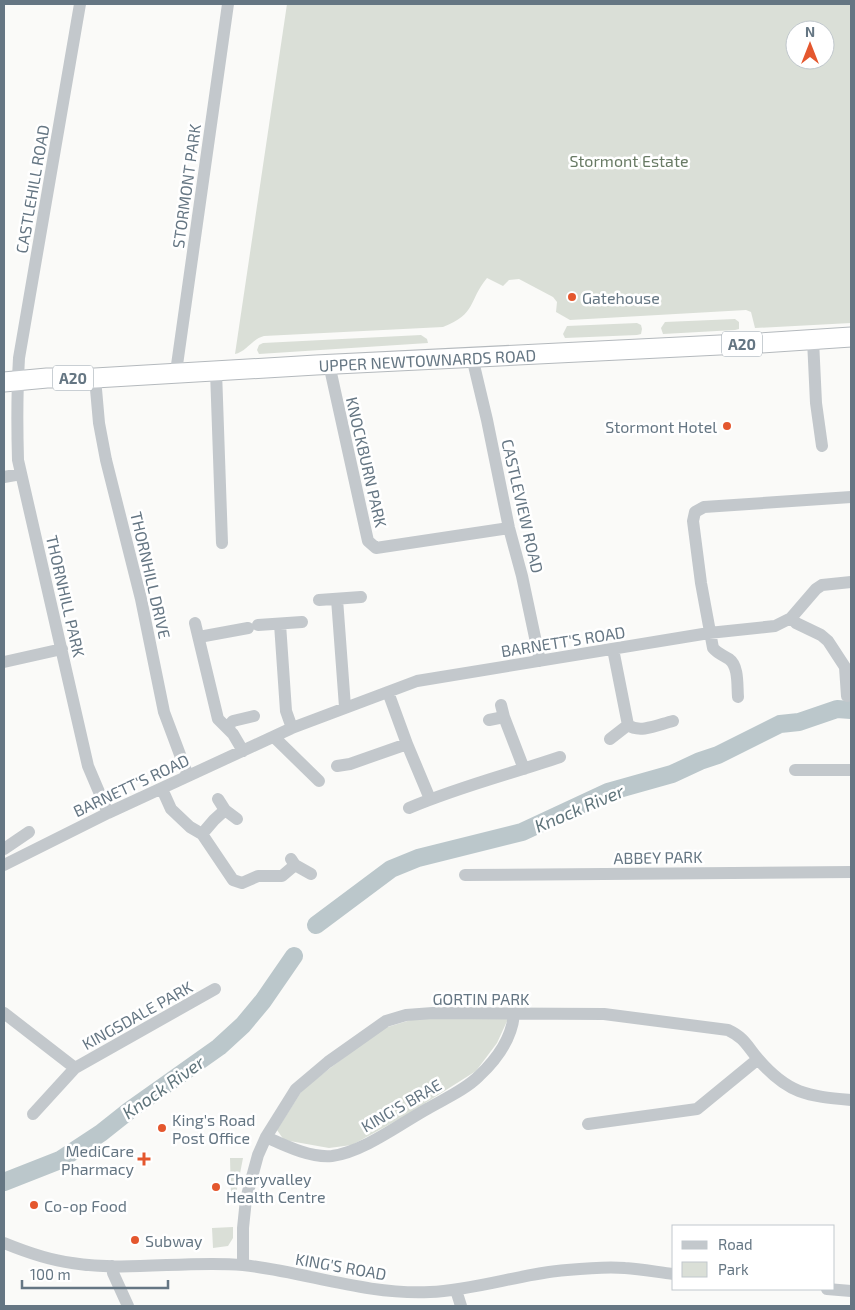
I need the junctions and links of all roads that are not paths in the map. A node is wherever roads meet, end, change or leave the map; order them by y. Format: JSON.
{"nodes":[{"id":1,"x":80,"y":4,"type":"edge"},
{"id":2,"x":228,"y":4,"type":"edge"},
{"id":3,"x":851,"y":337,"type":"edge"},
{"id":4,"x":813,"y":340,"type":"junction"},
{"id":5,"x":472,"y":357,"type":"junction"},
{"id":6,"x":329,"y":364,"type":"junction"},
{"id":7,"x":216,"y":371,"type":"junction"},
{"id":8,"x":176,"y":372,"type":"junction"},
{"id":9,"x":95,"y":378,"type":"junction"},
{"id":10,"x":11,"y":382,"type":"edge"},
{"id":11,"x":822,"y":446,"type":"dead end"},
{"id":12,"x":21,"y":474,"type":"junction"},
{"id":13,"x":4,"y":477,"type":"edge"},
{"id":14,"x":851,"y":496,"type":"edge"},
{"id":15,"x":509,"y":528,"type":"junction"},
{"id":16,"x":222,"y":543,"type":"dead end"},
{"id":17,"x":851,"y":582,"type":"edge"},
{"id":18,"x":361,"y":597,"type":"dead end"},
{"id":19,"x":337,"y":598,"type":"junction"},
{"id":20,"x":318,"y":600,"type":"dead end"},
{"id":21,"x":790,"y":618,"type":"junction"},
{"id":22,"x":302,"y":622,"type":"dead end"},
{"id":23,"x":195,"y":623,"type":"dead end"},
{"id":24,"x":280,"y":624,"type":"junction"},
{"id":25,"x":710,"y":632,"type":"junction"},
{"id":26,"x":199,"y":637,"type":"junction"},
{"id":27,"x":62,"y":649,"type":"junction"},
{"id":28,"x":613,"y":649,"type":"junction"},
{"id":29,"x":540,"y":661,"type":"junction"},
{"id":30,"x":4,"y":662,"type":"edge"},
{"id":31,"x":848,"y":667,"type":"edge"},
{"id":32,"x":388,"y":692,"type":"junction"},
{"id":33,"x":847,"y":696,"type":"dead end"},
{"id":34,"x":738,"y":698,"type":"dead end"},
{"id":35,"x":345,"y":707,"type":"junction"},
{"id":36,"x":254,"y":716,"type":"dead end"},
{"id":37,"x":489,"y":720,"type":"dead end"},
{"id":38,"x":673,"y":721,"type":"dead end"},
{"id":39,"x":628,"y":725,"type":"junction"},
{"id":40,"x":227,"y":728,"type":"junction"},
{"id":41,"x":292,"y":728,"type":"junction"},
{"id":42,"x":274,"y":736,"type":"junction"},
{"id":43,"x":610,"y":739,"type":"dead end"},
{"id":44,"x":407,"y":744,"type":"junction"},
{"id":45,"x":243,"y":751,"type":"junction"},
{"id":46,"x":560,"y":757,"type":"dead end"},
{"id":47,"x":337,"y":766,"type":"dead end"},
{"id":48,"x":524,"y":769,"type":"junction"},
{"id":49,"x":795,"y":770,"type":"dead end"},
{"id":50,"x":851,"y":770,"type":"edge"},
{"id":51,"x":188,"y":776,"type":"junction"},
{"id":52,"x":319,"y":781,"type":"dead end"},
{"id":53,"x":162,"y":789,"type":"junction"},
{"id":54,"x":218,"y":799,"type":"dead end"},
{"id":55,"x":430,"y":799,"type":"junction"},
{"id":56,"x":409,"y":808,"type":"dead end"},
{"id":57,"x":225,"y":810,"type":"junction"},
{"id":58,"x":108,"y":813,"type":"junction"},
{"id":59,"x":237,"y":819,"type":"dead end"},
{"id":60,"x":29,"y":832,"type":"dead end"},
{"id":61,"x":202,"y":834,"type":"junction"},
{"id":62,"x":4,"y":850,"type":"edge"},
{"id":63,"x":4,"y":866,"type":"edge"},
{"id":64,"x":851,"y":872,"type":"edge"},
{"id":65,"x":311,"y":874,"type":"dead end"},
{"id":66,"x":464,"y":875,"type":"dead end"},
{"id":67,"x":215,"y":989,"type":"dead end"},
{"id":68,"x":4,"y":1012,"type":"edge"},
{"id":69,"x":514,"y":1014,"type":"junction"},
{"id":70,"x":758,"y":1059,"type":"junction"},
{"id":71,"x":75,"y":1068,"type":"junction"},
{"id":72,"x":851,"y":1100,"type":"edge"},
{"id":73,"x":33,"y":1114,"type":"dead end"},
{"id":74,"x":588,"y":1124,"type":"dead end"},
{"id":75,"x":266,"y":1137,"type":"junction"},
{"id":76,"x":4,"y":1242,"type":"edge"},
{"id":77,"x":243,"y":1265,"type":"junction"},
{"id":78,"x":112,"y":1266,"type":"junction"},
{"id":79,"x":672,"y":1274,"type":"edge"},
{"id":80,"x":456,"y":1290,"type":"junction"},
{"id":81,"x":835,"y":1290,"type":"edge"},
{"id":82,"x":851,"y":1291,"type":"edge"},
{"id":83,"x":128,"y":1306,"type":"edge"},
{"id":84,"x":461,"y":1306,"type":"edge"}],
"edges":[{"from":1,"to":10,"type":"street","name":"CASTLEHILL ROAD"},
{"from":2,"to":8,"type":"street","name":"STORMONT PARK"},
{"from":3,"to":4,"type":"highway","name":"UPPER NEWTOWNARDS ROAD","number":"A20"},
{"from":4,"to":5,"type":"highway","name":"UPPER NEWTOWNARDS ROAD","number":"A20"},
{"from":4,"to":11,"type":"street"},
{"from":5,"to":6,"type":"highway","name":"UPPER NEWTOWNARDS ROAD","number":"A20"},
{"from":5,"to":15,"type":"street","name":"CASTLEVIEW ROAD"},
{"from":6,"to":7,"type":"highway","name":"UPPER NEWTOWNARDS ROAD","number":"A20"},
{"from":6,"to":15,"type":"street","name":"KNOCKBURN PARK"},
{"from":7,"to":8,"type":"highway","name":"UPPER NEWTOWNARDS ROAD","number":"A20"},
{"from":7,"to":16,"type":"street"},
{"from":8,"to":9,"type":"highway","name":"UPPER NEWTOWNARDS ROAD","number":"A20"},
{"from":9,"to":10,"type":"highway","name":"UPPER NEWTOWNARDS ROAD","number":"A20"},
{"from":9,"to":51,"type":"street","name":"THORNHILL DRIVE"},
{"from":10,"to":12,"type":"street","name":"THORNHILL PARK"},
{"from":12,"to":13,"type":"street"},
{"from":12,"to":27,"type":"street","name":"THORNHILL PARK"},
{"from":14,"to":25,"type":"street"},
{"from":15,"to":29,"type":"street","name":"CASTLEVIEW ROAD"},
{"from":17,"to":21,"type":"street","name":"BARNETT'S ROAD"},
{"from":18,"to":19,"type":"street"},
{"from":19,"to":20,"type":"street"},
{"from":19,"to":35,"type":"street"},
{"from":21,"to":25,"type":"street","name":"BARNETT'S ROAD"},
{"from":21,"to":31,"type":"street"},
{"from":22,"to":24,"type":"street"},
{"from":23,"to":26,"type":"street"},
{"from":24,"to":26,"type":"street"},
{"from":24,"to":41,"type":"street"},
{"from":25,"to":28,"type":"street","name":"BARNETT'S ROAD"},
{"from":25,"to":34,"type":"street"},
{"from":26,"to":40,"type":"street"},
{"from":27,"to":30,"type":"street"},
{"from":27,"to":58,"type":"street","name":"THORNHILL PARK"},
{"from":28,"to":29,"type":"street","name":"BARNETT'S ROAD"},
{"from":28,"to":39,"type":"street"},
{"from":29,"to":32,"type":"street","name":"BARNETT'S ROAD"},
{"from":31,"to":33,"type":"street"},
{"from":32,"to":35,"type":"street","name":"BARNETT'S ROAD"},
{"from":32,"to":44,"type":"street"},
{"from":35,"to":41,"type":"street","name":"BARNETT'S ROAD"},
{"from":36,"to":40,"type":"street"},
{"from":37,"to":48,"type":"street"},
{"from":38,"to":39,"type":"street"},
{"from":39,"to":43,"type":"street"},
{"from":40,"to":45,"type":"street"},
{"from":41,"to":42,"type":"street","name":"BARNETT'S ROAD"},
{"from":42,"to":45,"type":"street","name":"BARNETT'S ROAD"},
{"from":42,"to":52,"type":"street"},
{"from":44,"to":47,"type":"street"},
{"from":44,"to":55,"type":"street"},
{"from":45,"to":51,"type":"street","name":"BARNETT'S ROAD"},
{"from":46,"to":48,"type":"street"},
{"from":48,"to":55,"type":"street"},
{"from":49,"to":50,"type":"street"},
{"from":51,"to":53,"type":"street","name":"BARNETT'S ROAD"},
{"from":53,"to":58,"type":"street","name":"BARNETT'S ROAD"},
{"from":53,"to":61,"type":"street"},
{"from":54,"to":57,"type":"street"},
{"from":55,"to":56,"type":"street"},
{"from":57,"to":59,"type":"street"},
{"from":57,"to":61,"type":"street"},
{"from":58,"to":63,"type":"street","name":"BARNETT'S ROAD"},
{"from":60,"to":62,"type":"street"},
{"from":61,"to":65,"type":"street"},
{"from":64,"to":66,"type":"street","name":"ABBEY PARK"},
{"from":67,"to":71,"type":"street","name":"KINGSDALE PARK"},
{"from":68,"to":71,"type":"street","name":"KINGSDALE PARK"},
{"from":69,"to":70,"type":"street","name":"GORTIN PARK"},
{"from":69,"to":75,"type":"street","name":"GORTIN PARK"},
{"from":69,"to":75,"type":"street","name":"KING'S BRAE"},
{"from":70,"to":72,"type":"street","name":"GORTIN PARK"},
{"from":70,"to":74,"type":"street"},
{"from":71,"to":73,"type":"street","name":"KINGSDALE PARK"},
{"from":75,"to":77,"type":"street","name":"GORTIN PARK"},
{"from":76,"to":78,"type":"street","name":"KING'S ROAD"},
{"from":77,"to":78,"type":"street","name":"KING'S ROAD"},
{"from":77,"to":80,"type":"street","name":"KING'S ROAD"},
{"from":78,"to":83,"type":"street"},
{"from":79,"to":80,"type":"street","name":"KING'S ROAD"},
{"from":80,"to":84,"type":"street"},
{"from":81,"to":82,"type":"street"}]}
